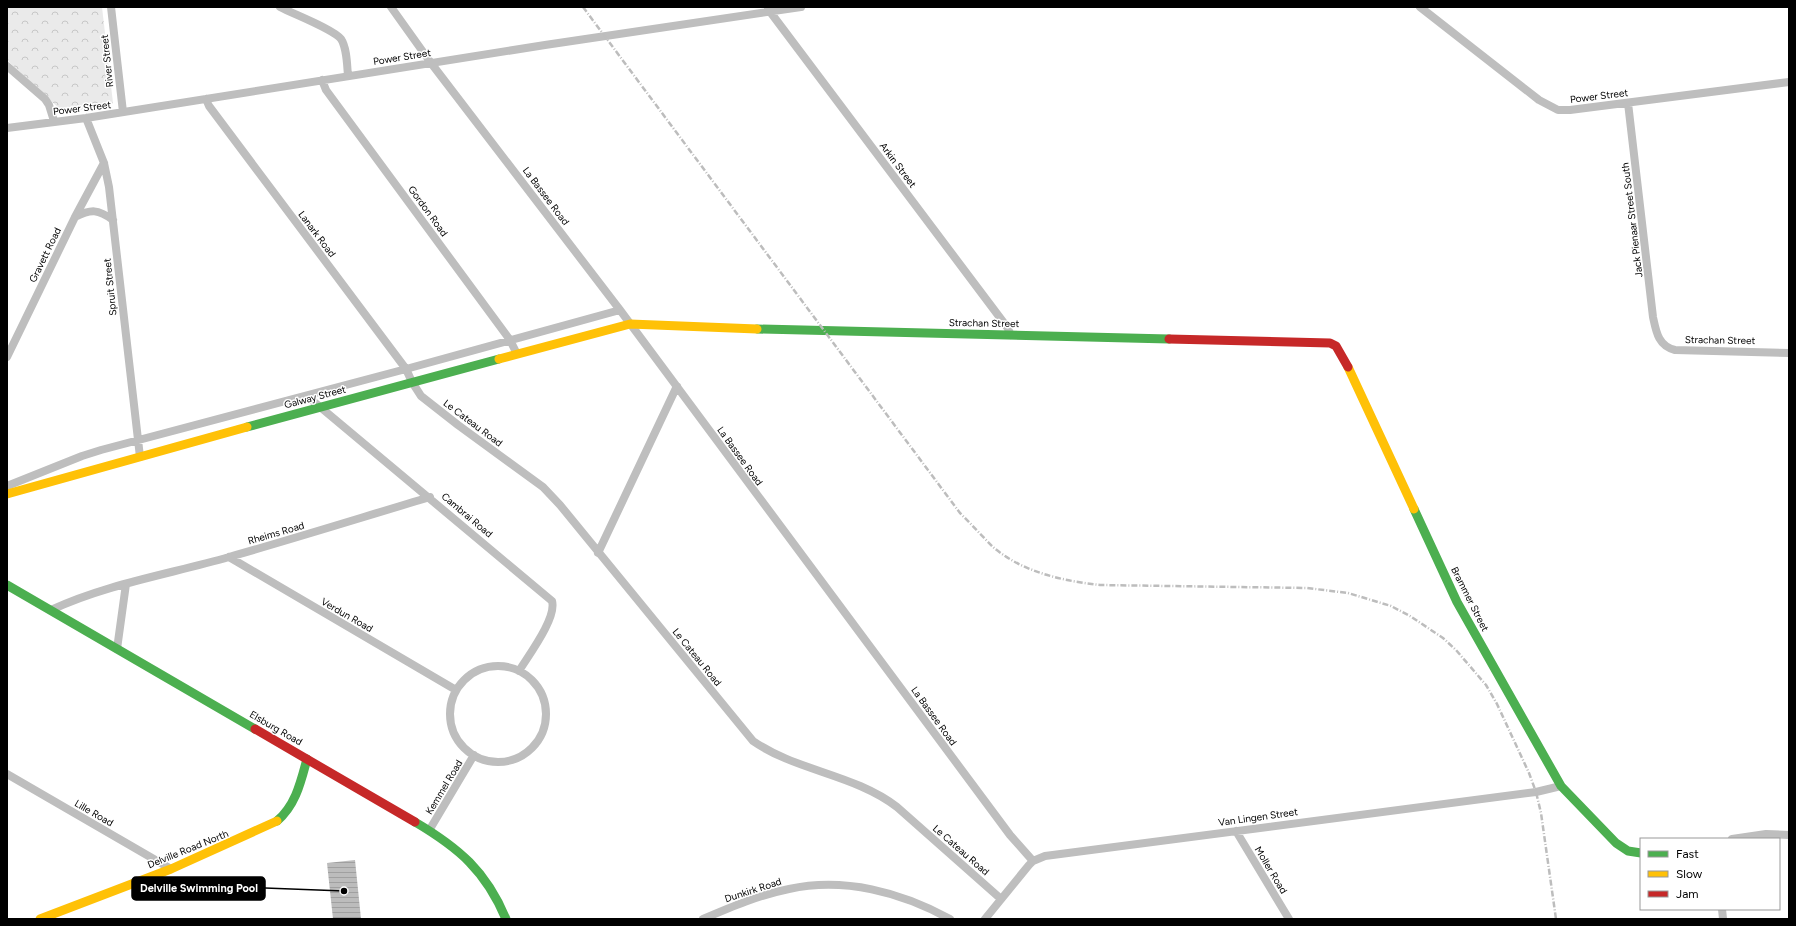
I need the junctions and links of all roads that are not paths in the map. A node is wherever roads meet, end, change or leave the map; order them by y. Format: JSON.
{"nodes":[{"id":1,"x":111,"y":7,"type":"edge"},
{"id":2,"x":280,"y":7,"type":"edge"},
{"id":3,"x":391,"y":7,"type":"edge"},
{"id":4,"x":801,"y":7,"type":"edge"},
{"id":5,"x":1420,"y":7,"type":"edge"},
{"id":6,"x":769,"y":9,"type":"edge"},
{"id":7,"x":431,"y":63,"type":"junction"},
{"id":8,"x":7,"y":66,"type":"edge"},
{"id":9,"x":348,"y":76,"type":"junction"},
{"id":10,"x":322,"y":80,"type":"junction"},
{"id":11,"x":1789,"y":82,"type":"edge"},
{"id":12,"x":206,"y":99,"type":"junction"},
{"id":13,"x":1628,"y":103,"type":"junction"},
{"id":14,"x":123,"y":112,"type":"junction"},
{"id":15,"x":86,"y":118,"type":"junction"},
{"id":16,"x":54,"y":121,"type":"junction"},
{"id":17,"x":7,"y":128,"type":"edge"},
{"id":18,"x":104,"y":163,"type":"junction"},
{"id":19,"x":75,"y":217,"type":"junction"},
{"id":20,"x":113,"y":220,"type":"junction"},
{"id":21,"x":620,"y":310,"type":"junction"},
{"id":22,"x":630,"y":324,"type":"junction"},
{"id":23,"x":1656,"y":334,"type":"joint"},
{"id":24,"x":1011,"y":335,"type":"junction"},
{"id":25,"x":510,"y":340,"type":"junction"},
{"id":26,"x":1336,"y":346,"type":"joint"},
{"id":27,"x":1789,"y":353,"type":"edge"},
{"id":28,"x":518,"y":354,"type":"junction"},
{"id":29,"x":7,"y":357,"type":"edge"},
{"id":30,"x":406,"y":369,"type":"junction"},
{"id":31,"x":412,"y":382,"type":"junction"},
{"id":32,"x":677,"y":386,"type":"junction"},
{"id":33,"x":307,"y":396,"type":"junction"},
{"id":34,"x":319,"y":407,"type":"junction"},
{"id":35,"x":137,"y":441,"type":"junction"},
{"id":36,"x":140,"y":457,"type":"junction"},
{"id":37,"x":7,"y":486,"type":"edge"},
{"id":38,"x":7,"y":494,"type":"edge"},
{"id":39,"x":430,"y":497,"type":"junction"},
{"id":40,"x":598,"y":553,"type":"junction"},
{"id":41,"x":229,"y":557,"type":"junction"},
{"id":42,"x":7,"y":584,"type":"edge"},
{"id":43,"x":126,"y":584,"type":"junction"},
{"id":44,"x":51,"y":610,"type":"junction"},
{"id":45,"x":117,"y":649,"type":"junction"},
{"id":46,"x":519,"y":671,"type":"junction"},
{"id":47,"x":456,"y":690,"type":"junction"},
{"id":48,"x":474,"y":755,"type":"junction"},
{"id":49,"x":307,"y":759,"type":"junction"},
{"id":50,"x":7,"y":774,"type":"edge"},
{"id":51,"x":1561,"y":786,"type":"junction"},
{"id":52,"x":430,"y":829,"type":"junction"},
{"id":53,"x":1236,"y":831,"type":"junction"},
{"id":54,"x":1789,"y":835,"type":"edge"},
{"id":55,"x":1739,"y":838,"type":"edge"},
{"id":56,"x":1640,"y":853,"type":"edge"},
{"id":57,"x":1033,"y":861,"type":"junction"},
{"id":58,"x":171,"y":869,"type":"junction"},
{"id":59,"x":1001,"y":899,"type":"junction"},
{"id":60,"x":40,"y":919,"type":"edge"},
{"id":61,"x":506,"y":919,"type":"edge"},
{"id":62,"x":703,"y":919,"type":"edge"},
{"id":63,"x":950,"y":919,"type":"edge"},
{"id":64,"x":985,"y":919,"type":"edge"},
{"id":65,"x":1289,"y":919,"type":"edge"}],
"edges":[{"from":1,"to":14,"type":"street","name":"River Street"},
{"from":2,"to":9,"type":"street"},
{"from":3,"to":7,"type":"street","name":"La Bassee Road"},
{"from":4,"to":6,"type":"street","name":"Power Street"},
{"from":5,"to":13,"type":"street","name":"Power Street"},
{"from":6,"to":7,"type":"street","name":"Power Street"},
{"from":6,"to":24,"type":"street","name":"Arkin Street"},
{"from":7,"to":9,"type":"street","name":"Power Street"},
{"from":7,"to":21,"type":"street","name":"La Bassee Road"},
{"from":8,"to":16,"type":"street"},
{"from":9,"to":10,"type":"street","name":"Power Street"},
{"from":10,"to":12,"type":"street","name":"Power Street"},
{"from":10,"to":25,"type":"street","name":"Gordon Road"},
{"from":11,"to":13,"type":"street","name":"Power Street"},
{"from":12,"to":14,"type":"street","name":"Power Street"},
{"from":12,"to":30,"type":"street","name":"Lanark Road"},
{"from":13,"to":23,"type":"street","name":"Jack Pienaar Street South"},
{"from":14,"to":15,"type":"street","name":"Power Street"},
{"from":15,"to":16,"type":"street","name":"Power Street"},
{"from":15,"to":18,"type":"street","name":"Spruit Street"},
{"from":16,"to":17,"type":"street","name":"Power Street"},
{"from":18,"to":19,"type":"street","name":"Gravett Road"},
{"from":18,"to":20,"type":"street","name":"Spruit Street"},
{"from":19,"to":20,"type":"street"},
{"from":19,"to":29,"type":"street","name":"Gravett Road"},
{"from":20,"to":35,"type":"street","name":"Spruit Street"},
{"from":21,"to":22,"type":"street","name":"La Bassee Road"},
{"from":21,"to":25,"type":"street","name":"Galway Street"},
{"from":22,"to":24,"type":"street","name":"Strachan Street"},
{"from":22,"to":28,"type":"street","name":"Galway Street"},
{"from":22,"to":32,"type":"street","name":"La Bassee Road"},
{"from":23,"to":27,"type":"street","name":"Strachan Street"},
{"from":24,"to":26,"type":"street","name":"Strachan Street"},
{"from":25,"to":28,"type":"street","name":"Gordon Road"},
{"from":25,"to":30,"type":"street","name":"Galway Street"},
{"from":26,"to":51,"type":"street","name":"Brammer Street"},
{"from":28,"to":31,"type":"street","name":"Galway Street"},
{"from":30,"to":31,"type":"street","name":"Lanark Road"},
{"from":30,"to":33,"type":"street","name":"Galway Street"},
{"from":31,"to":34,"type":"street","name":"Galway Street"},
{"from":31,"to":40,"type":"street","name":"Le Cateau Road"},
{"from":32,"to":40,"type":"street"},
{"from":32,"to":57,"type":"street","name":"La Bassee Road"},
{"from":33,"to":34,"type":"street","name":"Cambrai Road"},
{"from":33,"to":35,"type":"street","name":"Galway Street"},
{"from":34,"to":36,"type":"street","name":"Galway Street"},
{"from":34,"to":39,"type":"street","name":"Cambrai Road"},
{"from":35,"to":36,"type":"street","name":"Spruit Street"},
{"from":35,"to":37,"type":"street","name":"Galway Street"},
{"from":36,"to":38,"type":"street","name":"Galway Street"},
{"from":39,"to":41,"type":"street","name":"Rheims Road"},
{"from":39,"to":46,"type":"street","name":"Cambrai Road"},
{"from":40,"to":59,"type":"street","name":"Le Cateau Road"},
{"from":41,"to":43,"type":"street","name":"Rheims Road"},
{"from":41,"to":47,"type":"street","name":"Verdun Road"},
{"from":42,"to":44,"type":"street","name":"Elsburg Road"},
{"from":43,"to":44,"type":"street","name":"Rheims Road"},
{"from":43,"to":45,"type":"street"},
{"from":44,"to":45,"type":"street","name":"Elsburg Road"},
{"from":45,"to":49,"type":"street","name":"Elsburg Road"},
{"from":46,"to":47,"type":"street"},
{"from":46,"to":48,"type":"street"},
{"from":47,"to":48,"type":"street"},
{"from":48,"to":52,"type":"street","name":"Kemmel Road"},
{"from":49,"to":52,"type":"street","name":"Elsburg Road"},
{"from":49,"to":58,"type":"street","name":"Delville Road North"},
{"from":50,"to":58,"type":"street","name":"Lille Road"},
{"from":51,"to":53,"type":"street","name":"Van Lingen Street"},
{"from":51,"to":56,"type":"street","name":"Brammer Street"},
{"from":52,"to":61,"type":"street","name":"Elsburg Road"},
{"from":53,"to":57,"type":"street","name":"Van Lingen Street"},
{"from":53,"to":65,"type":"street","name":"Moller Road"},
{"from":54,"to":55,"type":"street"},
{"from":57,"to":59,"type":"street","name":"Van Lingen Street"},
{"from":58,"to":60,"type":"street","name":"Delville Road North"},
{"from":59,"to":64,"type":"street","name":"Van Lingen Street"},
{"from":62,"to":63,"type":"street","name":"Dunkirk Road"}]}
